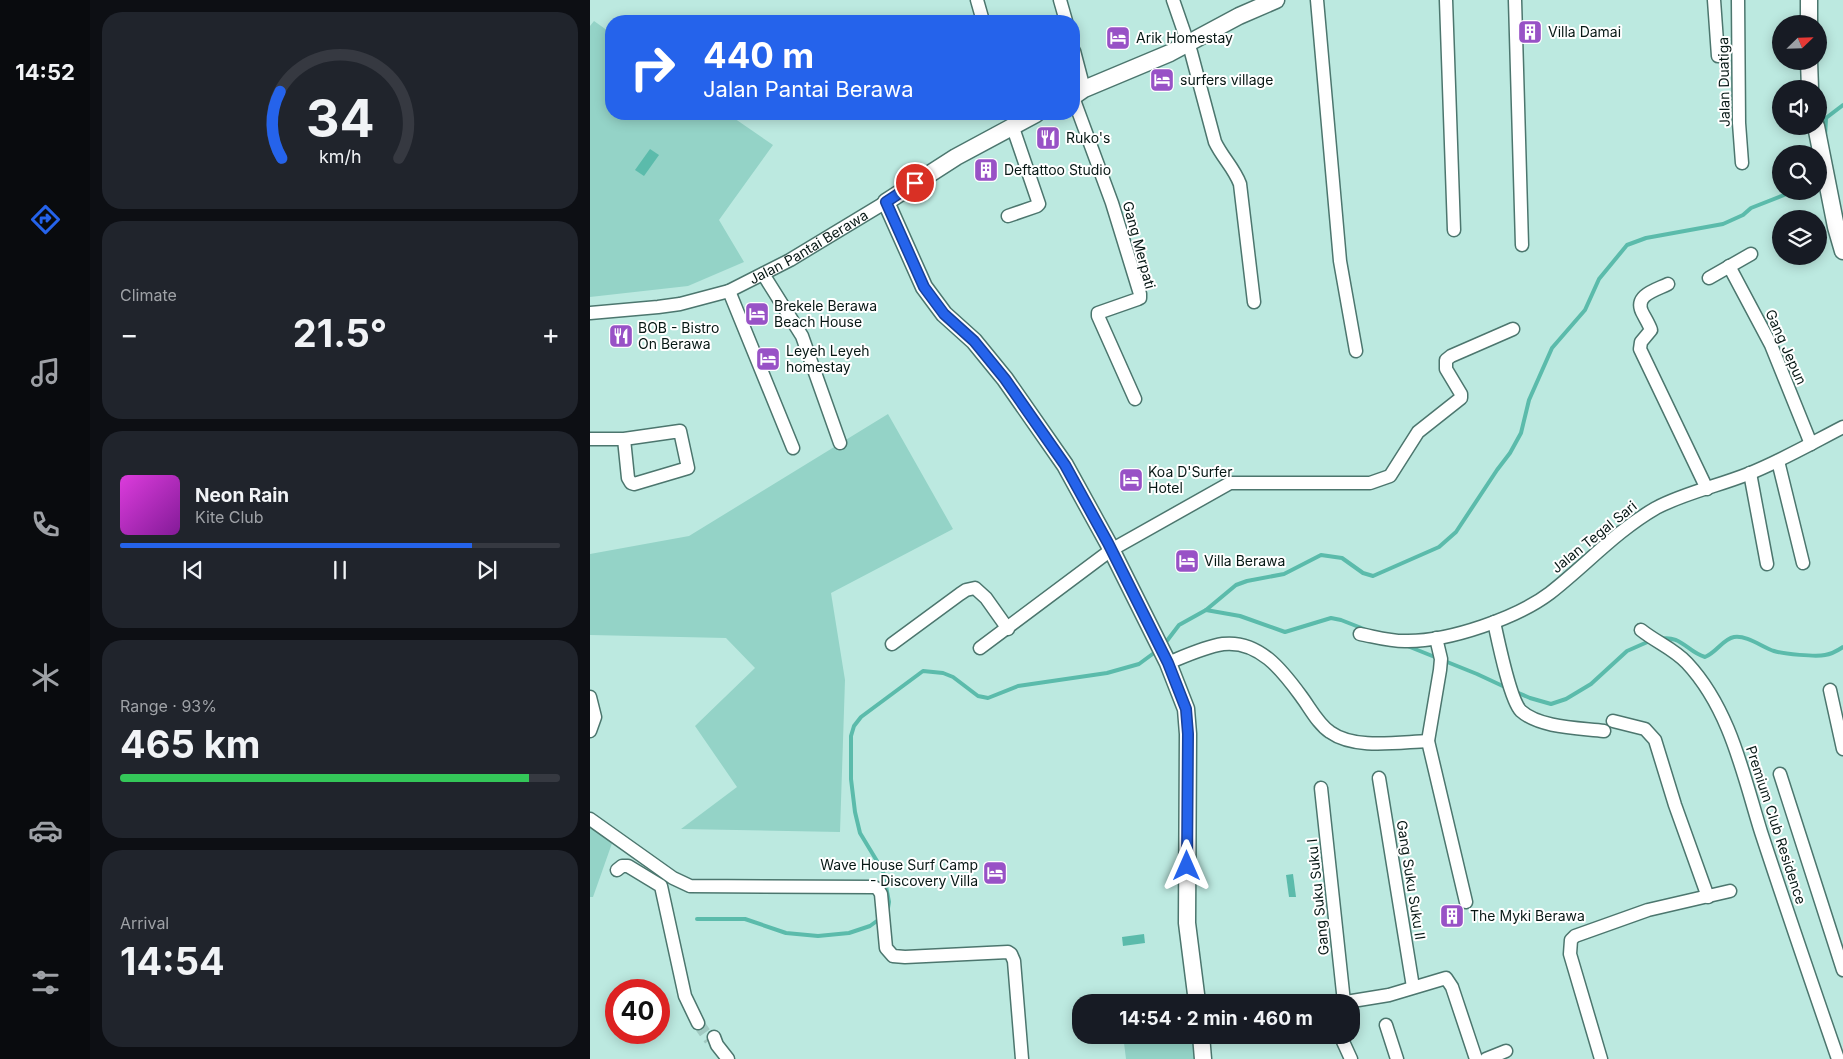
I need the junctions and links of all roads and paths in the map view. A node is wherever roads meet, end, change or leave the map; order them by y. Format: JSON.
{"nodes":[{"id":1,"x":977,"y":0,"type":"edge"},
{"id":2,"x":1060,"y":0,"type":"edge"},
{"id":3,"x":1173,"y":0,"type":"edge"},
{"id":4,"x":1276,"y":0,"type":"edge"},
{"id":5,"x":1317,"y":0,"type":"edge"},
{"id":6,"x":1446,"y":0,"type":"edge"},
{"id":7,"x":1515,"y":0,"type":"edge"},
{"id":8,"x":1714,"y":0,"type":"edge"},
{"id":9,"x":1738,"y":0,"type":"edge"},
{"id":10,"x":1809,"y":0,"type":"edge"},
{"id":11,"x":982,"y":15,"type":"edge"},
{"id":12,"x":1064,"y":15,"type":"edge"},
{"id":13,"x":1809,"y":15,"type":"edge"},
{"id":14,"x":1188,"y":44,"type":"junction"},
{"id":15,"x":1718,"y":56,"type":"dead end"},
{"id":16,"x":1080,"y":94,"type":"edge"},
{"id":17,"x":1080,"y":104,"type":"edge"},
{"id":18,"x":1014,"y":120,"type":"edge"},
{"id":19,"x":1818,"y":135,"type":"edge"},
{"id":20,"x":1742,"y":163,"type":"dead end"},
{"id":21,"x":1043,"y":194,"type":"dead end"},
{"id":22,"x":886,"y":202,"type":"junction"},
{"id":23,"x":1008,"y":216,"type":"dead end"},
{"id":24,"x":1454,"y":230,"type":"dead end"},
{"id":25,"x":1522,"y":245,"type":"dead end"},
{"id":26,"x":1843,"y":251,"type":"edge"},
{"id":27,"x":1751,"y":254,"type":"dead end"},
{"id":28,"x":1729,"y":266,"type":"junction"},
{"id":29,"x":763,"y":274,"type":"junction"},
{"id":30,"x":1709,"y":278,"type":"dead end"},
{"id":31,"x":1668,"y":284,"type":"dead end"},
{"id":32,"x":729,"y":291,"type":"junction"},
{"id":33,"x":1254,"y":302,"type":"dead end"},
{"id":34,"x":590,"y":312,"type":"edge"},
{"id":35,"x":1513,"y":329,"type":"dead end"},
{"id":36,"x":1356,"y":351,"type":"dead end"},
{"id":37,"x":1135,"y":400,"type":"dead end"},
{"id":38,"x":1843,"y":427,"type":"edge"},
{"id":39,"x":624,"y":439,"type":"junction"},
{"id":40,"x":590,"y":440,"type":"edge"},
{"id":41,"x":840,"y":443,"type":"dead end"},
{"id":42,"x":1811,"y":444,"type":"junction"},
{"id":43,"x":793,"y":448,"type":"dead end"},
{"id":44,"x":1778,"y":461,"type":"junction"},
{"id":45,"x":1750,"y":473,"type":"junction"},
{"id":46,"x":1707,"y":489,"type":"junction"},
{"id":47,"x":1111,"y":550,"type":"junction"},
{"id":48,"x":1803,"y":563,"type":"dead end"},
{"id":49,"x":1767,"y":564,"type":"dead end"},
{"id":50,"x":1494,"y":622,"type":"junction"},
{"id":51,"x":1008,"y":628,"type":"junction"},
{"id":52,"x":1641,"y":630,"type":"dead end"},
{"id":53,"x":1360,"y":634,"type":"dead end"},
{"id":54,"x":1436,"y":638,"type":"junction"},
{"id":55,"x":892,"y":644,"type":"dead end"},
{"id":56,"x":980,"y":648,"type":"dead end"},
{"id":57,"x":1168,"y":663,"type":"junction"},
{"id":58,"x":1830,"y":690,"type":"dead end"},
{"id":59,"x":590,"y":697,"type":"edge"},
{"id":60,"x":1613,"y":721,"type":"dead end"},
{"id":61,"x":590,"y":731,"type":"edge"},
{"id":62,"x":1604,"y":731,"type":"dead end"},
{"id":63,"x":1428,"y":741,"type":"junction"},
{"id":64,"x":1843,"y":749,"type":"edge"},
{"id":65,"x":1780,"y":774,"type":"dead end"},
{"id":66,"x":1378,"y":778,"type":"dead end"},
{"id":67,"x":1321,"y":788,"type":"dead end"},
{"id":68,"x":590,"y":819,"type":"edge"},
{"id":69,"x":616,"y":870,"type":"dead end"},
{"id":70,"x":1730,"y":891,"type":"dead end"},
{"id":71,"x":1708,"y":897,"type":"junction"},
{"id":72,"x":1466,"y":902,"type":"dead end"},
{"id":73,"x":1843,"y":970,"type":"edge"},
{"id":74,"x":1414,"y":987,"type":"junction"},
{"id":75,"x":1195,"y":994,"type":"edge"},
{"id":76,"x":1344,"y":994,"type":"edge"},
{"id":77,"x":1360,"y":1000,"type":"edge"},
{"id":78,"x":698,"y":1018,"type":"tunnel mouth"},
{"id":79,"x":1386,"y":1024,"type":"dead end"},
{"id":80,"x":714,"y":1040,"type":"tunnel mouth"},
{"id":81,"x":1202,"y":1044,"type":"edge"},
{"id":82,"x":1344,"y":1044,"type":"edge"},
{"id":83,"x":1506,"y":1051,"type":"dead end"},
{"id":84,"x":728,"y":1059,"type":"edge"},
{"id":85,"x":1022,"y":1059,"type":"edge"},
{"id":86,"x":1204,"y":1059,"type":"edge"},
{"id":87,"x":1350,"y":1059,"type":"edge"},
{"id":88,"x":1397,"y":1059,"type":"edge"},
{"id":89,"x":1476,"y":1059,"type":"edge"},
{"id":90,"x":1486,"y":1059,"type":"edge"},
{"id":91,"x":1601,"y":1059,"type":"edge"},
{"id":92,"x":1838,"y":1059,"type":"edge"}],
"edges":[{"from":1,"to":11,"type":"street"},
{"from":2,"to":12,"type":"street"},
{"from":3,"to":14,"type":"street"},
{"from":4,"to":14,"type":"street"},
{"from":5,"to":36,"type":"street"},
{"from":6,"to":24,"type":"street"},
{"from":7,"to":25,"type":"street"},
{"from":8,"to":15,"type":"street"},
{"from":9,"to":20,"type":"street","name":"Jalan Duatiga"},
{"from":10,"to":13,"type":"street"},
{"from":14,"to":16,"type":"street"},
{"from":14,"to":33,"type":"street"},
{"from":17,"to":37,"type":"street","name":"Gang Merpati"},
{"from":18,"to":21,"type":"street"},
{"from":18,"to":22,"type":"street","name":"Jalan Pantai Berawa"},
{"from":18,"to":23,"type":"street"},
{"from":19,"to":26,"type":"street"},
{"from":22,"to":29,"type":"street","name":"Jalan Pantai Berawa"},
{"from":22,"to":47,"type":"street"},
{"from":27,"to":28,"type":"street"},
{"from":28,"to":30,"type":"street"},
{"from":28,"to":42,"type":"street","name":"Gang Jepun"},
{"from":29,"to":32,"type":"street","name":"Jalan Pantai Berawa"},
{"from":29,"to":41,"type":"street"},
{"from":31,"to":46,"type":"street"},
{"from":32,"to":34,"type":"street","name":"Jalan Pantai Berawa"},
{"from":32,"to":43,"type":"street"},
{"from":35,"to":47,"type":"street"},
{"from":38,"to":42,"type":"street","name":"Jalan Tegal Sari"},
{"from":39,"to":39,"type":"street"},
{"from":39,"to":40,"type":"street"},
{"from":42,"to":44,"type":"street","name":"Jalan Tegal Sari"},
{"from":44,"to":45,"type":"street","name":"Jalan Tegal Sari"},
{"from":44,"to":48,"type":"street"},
{"from":45,"to":46,"type":"street","name":"Jalan Tegal Sari"},
{"from":45,"to":49,"type":"street"},
{"from":46,"to":50,"type":"street","name":"Jalan Tegal Sari"},
{"from":47,"to":51,"type":"street"},
{"from":47,"to":57,"type":"street"},
{"from":50,"to":54,"type":"street","name":"Jalan Tegal Sari"},
{"from":50,"to":62,"type":"street"},
{"from":51,"to":55,"type":"street"},
{"from":51,"to":56,"type":"street"},
{"from":52,"to":92,"type":"street","name":"Premium Club Residence"},
{"from":53,"to":54,"type":"street","name":"Jalan Tegal Sari"},
{"from":54,"to":63,"type":"street"},
{"from":57,"to":63,"type":"street"},
{"from":57,"to":75,"type":"street"},
{"from":58,"to":64,"type":"street"},
{"from":59,"to":61,"type":"street"},
{"from":60,"to":71,"type":"street"},
{"from":63,"to":72,"type":"street"},
{"from":65,"to":73,"type":"street"},
{"from":66,"to":74,"type":"street","name":"Gang Suku Suku II"},
{"from":67,"to":76,"type":"street","name":"Gang Suku Suku I"},
{"from":68,"to":85,"type":"street"},
{"from":69,"to":78,"type":"street"},
{"from":70,"to":71,"type":"street"},
{"from":71,"to":91,"type":"street"},
{"from":74,"to":77,"type":"street"},
{"from":74,"to":89,"type":"street"},
{"from":79,"to":88,"type":"street"},
{"from":80,"to":84,"type":"street"},
{"from":81,"to":86,"type":"street"},
{"from":82,"to":87,"type":"street"},
{"from":83,"to":90,"type":"street"}]}
